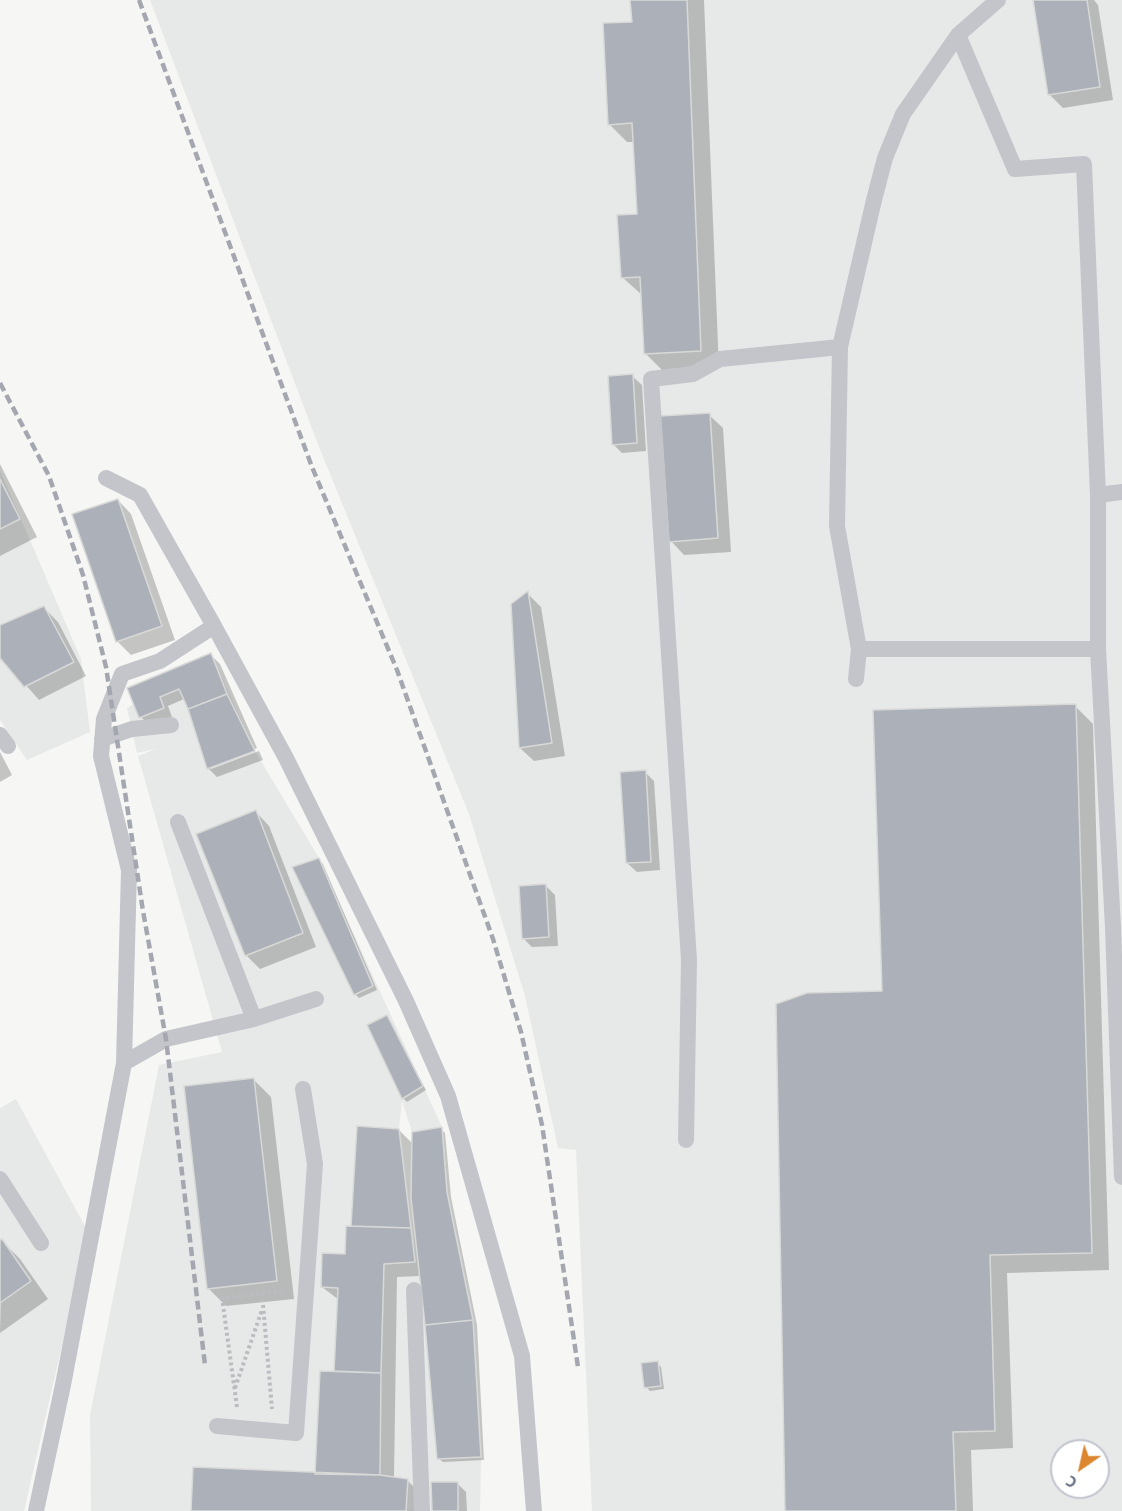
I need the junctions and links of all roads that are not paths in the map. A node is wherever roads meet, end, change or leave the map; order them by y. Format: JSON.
{"nodes":[{"id":1,"x":998,"y":0,"type":"edge"},
{"id":2,"x":958,"y":34,"type":"junction"},
{"id":3,"x":840,"y":347,"type":"junction"},
{"id":4,"x":106,"y":478,"type":"dead end"},
{"id":5,"x":1122,"y":492,"type":"edge"},
{"id":6,"x":1098,"y":495,"type":"junction"},
{"id":7,"x":214,"y":626,"type":"junction"},
{"id":8,"x":859,"y":649,"type":"junction"},
{"id":9,"x":1098,"y":649,"type":"junction"},
{"id":10,"x":856,"y":679,"type":"dead end"},
{"id":11,"x":171,"y":725,"type":"dead end"},
{"id":12,"x":102,"y":739,"type":"junction"},
{"id":13,"x":178,"y":822,"type":"dead end"},
{"id":14,"x":1118,"y":927,"type":"edge"},
{"id":15,"x":316,"y":999,"type":"dead end"},
{"id":16,"x":254,"y":1019,"type":"junction"},
{"id":17,"x":124,"y":1063,"type":"junction"},
{"id":18,"x":303,"y":1089,"type":"dead end"},
{"id":19,"x":686,"y":1140,"type":"dead end"},
{"id":20,"x":1122,"y":1177,"type":"edge"},
{"id":21,"x":0,"y":1179,"type":"edge"},
{"id":22,"x":41,"y":1243,"type":"dead end"},
{"id":23,"x":414,"y":1290,"type":"dead end"},
{"id":24,"x":217,"y":1426,"type":"dead end"},
{"id":25,"x":36,"y":1511,"type":"edge"},
{"id":26,"x":422,"y":1511,"type":"edge"},
{"id":27,"x":534,"y":1511,"type":"edge"}],
"edges":[{"from":1,"to":2,"type":"lane"},
{"from":2,"to":3,"type":"lane"},
{"from":2,"to":6,"type":"lane"},
{"from":3,"to":8,"type":"lane"},
{"from":3,"to":19,"type":"lane"},
{"from":4,"to":7,"type":"lane"},
{"from":5,"to":6,"type":"lane"},
{"from":6,"to":9,"type":"lane"},
{"from":7,"to":12,"type":"lane"},
{"from":7,"to":27,"type":"lane"},
{"from":8,"to":9,"type":"lane"},
{"from":8,"to":10,"type":"lane"},
{"from":9,"to":14,"type":"lane"},
{"from":11,"to":12,"type":"lane"},
{"from":12,"to":17,"type":"lane"},
{"from":13,"to":16,"type":"lane"},
{"from":14,"to":20,"type":"lane"},
{"from":15,"to":16,"type":"lane"},
{"from":16,"to":17,"type":"lane"},
{"from":17,"to":25,"type":"lane"},
{"from":18,"to":24,"type":"lane"},
{"from":21,"to":22,"type":"lane"},
{"from":23,"to":26,"type":"lane"}]}
